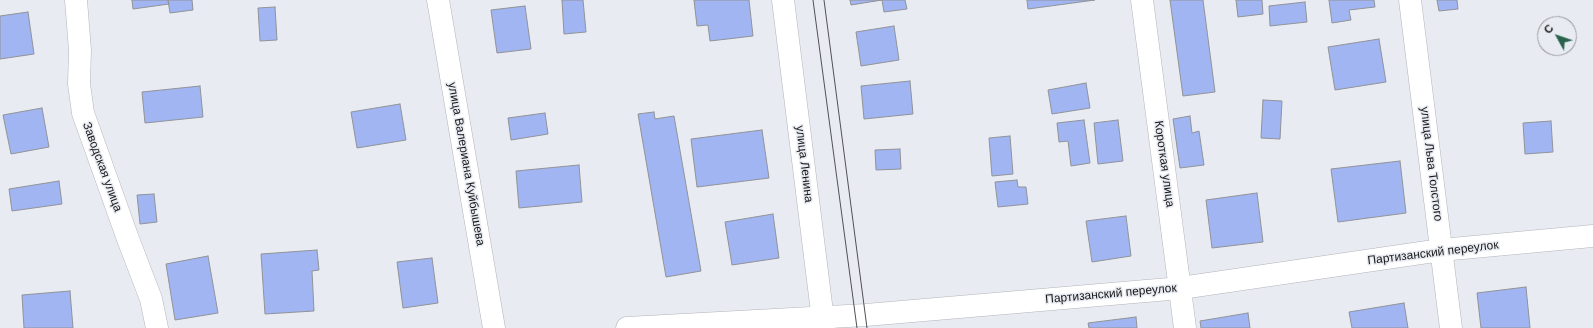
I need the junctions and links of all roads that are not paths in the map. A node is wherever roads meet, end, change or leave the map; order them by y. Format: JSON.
{"nodes":[{"id":1,"x":76,"y":0,"type":"edge"},
{"id":2,"x":438,"y":0,"type":"edge"},
{"id":3,"x":783,"y":0,"type":"edge"},
{"id":4,"x":1142,"y":0,"type":"edge"},
{"id":5,"x":1410,"y":0,"type":"edge"},
{"id":6,"x":1593,"y":236,"type":"edge"},
{"id":7,"x":1441,"y":250,"type":"junction"},
{"id":8,"x":1181,"y":288,"type":"junction"},
{"id":9,"x":824,"y":322,"type":"edge"},
{"id":10,"x":157,"y":328,"type":"edge"},
{"id":11,"x":494,"y":328,"type":"edge"},
{"id":12,"x":627,"y":328,"type":"edge"},
{"id":13,"x":1185,"y":328,"type":"edge"},
{"id":14,"x":1451,"y":328,"type":"edge"}],
"edges":[{"from":1,"to":10,"type":"street","name":"Заводская улица"},
{"from":2,"to":11,"type":"street","name":"улица Валериана Куйбышева"},
{"from":3,"to":9,"type":"street","name":"улица Ленина"},
{"from":4,"to":8,"type":"street","name":"Короткая улица"},
{"from":5,"to":7,"type":"street","name":"улица Льва Толстого"},
{"from":6,"to":7,"type":"street","name":"Партизанский переулок"},
{"from":7,"to":8,"type":"street","name":"Партизанский переулок"},
{"from":7,"to":14,"type":"street","name":"улица Льва Толстого"},
{"from":8,"to":9,"type":"street","name":"Партизанский переулок"},
{"from":8,"to":13,"type":"street","name":"Короткая улица"},
{"from":9,"to":12,"type":"street","name":"Партизанский переулок"}]}
